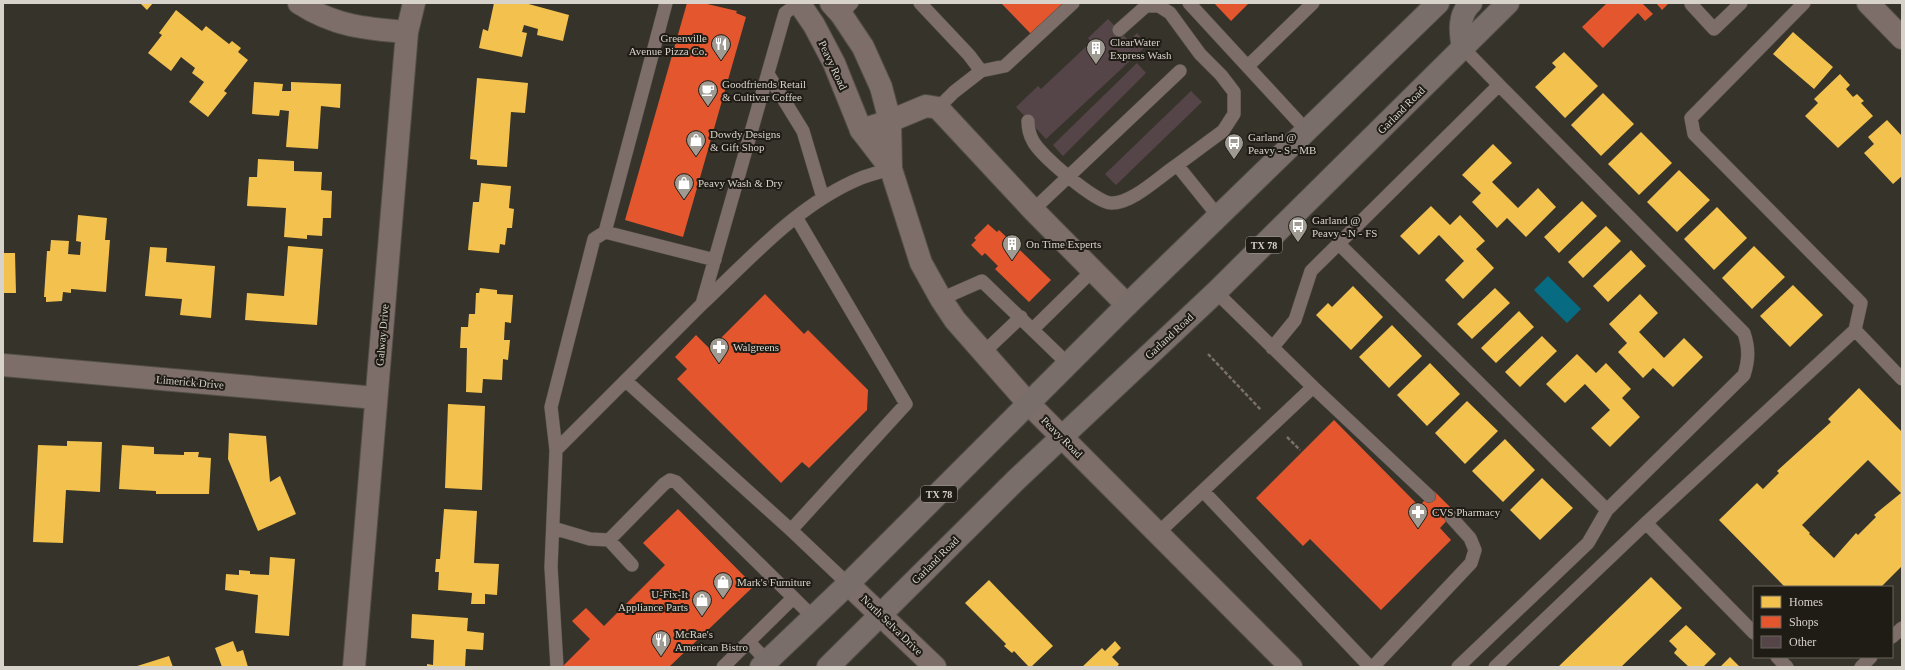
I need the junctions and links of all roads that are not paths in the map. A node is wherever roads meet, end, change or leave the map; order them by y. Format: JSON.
{"nodes":[{"id":1,"x":299,"y":3,"type":"edge"},
{"id":2,"x":414,"y":3,"type":"edge"},
{"id":3,"x":666,"y":3,"type":"edge"},
{"id":4,"x":799,"y":3,"type":"edge"},
{"id":5,"x":920,"y":3,"type":"edge"},
{"id":6,"x":1073,"y":3,"type":"edge"},
{"id":7,"x":1189,"y":3,"type":"edge"},
{"id":8,"x":1313,"y":3,"type":"edge"},
{"id":9,"x":1471,"y":3,"type":"edge"},
{"id":10,"x":1508,"y":3,"type":"edge"},
{"id":11,"x":1741,"y":3,"type":"edge"},
{"id":12,"x":1804,"y":3,"type":"edge"},
{"id":13,"x":1868,"y":3,"type":"edge"},
{"id":14,"x":1691,"y":4,"type":"dead end"},
{"id":15,"x":1429,"y":6,"type":"edge"},
{"id":16,"x":842,"y":7,"type":"edge"},
{"id":17,"x":1119,"y":30,"type":"dead end"},
{"id":18,"x":407,"y":32,"type":"junction"},
{"id":19,"x":1902,"y":38,"type":"edge"},
{"id":20,"x":1463,"y":48,"type":"junction"},
{"id":21,"x":1248,"y":66,"type":"junction"},
{"id":22,"x":981,"y":71,"type":"junction"},
{"id":23,"x":1180,"y":71,"type":"dead end"},
{"id":24,"x":768,"y":74,"type":"junction"},
{"id":25,"x":1499,"y":85,"type":"junction"},
{"id":26,"x":938,"y":108,"type":"junction"},
{"id":27,"x":1028,"y":120,"type":"dead end"},
{"id":28,"x":890,"y":121,"type":"junction"},
{"id":29,"x":861,"y":130,"type":"junction"},
{"id":30,"x":1306,"y":130,"type":"junction"},
{"id":31,"x":1177,"y":165,"type":"junction"},
{"id":32,"x":891,"y":169,"type":"junction"},
{"id":33,"x":1068,"y":177,"type":"junction"},
{"id":34,"x":823,"y":198,"type":"junction"},
{"id":35,"x":1033,"y":210,"type":"junction"},
{"id":36,"x":1218,"y":216,"type":"junction"},
{"id":37,"x":796,"y":217,"type":"junction"},
{"id":38,"x":605,"y":232,"type":"junction"},
{"id":39,"x":1339,"y":244,"type":"junction"},
{"id":40,"x":715,"y":260,"type":"junction"},
{"id":41,"x":1093,"y":270,"type":"junction"},
{"id":42,"x":1216,"y":292,"type":"junction"},
{"id":43,"x":941,"y":299,"type":"junction"},
{"id":44,"x":702,"y":304,"type":"junction"},
{"id":45,"x":1127,"y":305,"type":"junction"},
{"id":46,"x":1021,"y":317,"type":"junction"},
{"id":47,"x":1033,"y":329,"type":"junction"},
{"id":48,"x":1855,"y":330,"type":"junction"},
{"id":49,"x":1272,"y":348,"type":"junction"},
{"id":50,"x":983,"y":354,"type":"junction"},
{"id":51,"x":1068,"y":364,"type":"junction"},
{"id":52,"x":3,"y":365,"type":"edge"},
{"id":53,"x":1902,"y":379,"type":"edge"},
{"id":54,"x":626,"y":381,"type":"junction"},
{"id":55,"x":1313,"y":387,"type":"junction"},
{"id":56,"x":376,"y":398,"type":"junction"},
{"id":57,"x":1028,"y":403,"type":"junction"},
{"id":58,"x":1062,"y":437,"type":"junction"},
{"id":59,"x":556,"y":450,"type":"junction"},
{"id":60,"x":1203,"y":491,"type":"junction"},
{"id":61,"x":1429,"y":496,"type":"dead end"},
{"id":62,"x":1607,"y":510,"type":"junction"},
{"id":63,"x":1451,"y":517,"type":"dead end"},
{"id":64,"x":1646,"y":523,"type":"junction"},
{"id":65,"x":552,"y":528,"type":"junction"},
{"id":66,"x":791,"y":530,"type":"junction"},
{"id":67,"x":1158,"y":533,"type":"junction"},
{"id":68,"x":609,"y":540,"type":"junction"},
{"id":69,"x":632,"y":565,"type":"dead end"},
{"id":70,"x":848,"y":584,"type":"junction"},
{"id":71,"x":793,"y":598,"type":"junction"},
{"id":72,"x":881,"y":615,"type":"junction"},
{"id":73,"x":813,"y":617,"type":"junction"},
{"id":74,"x":1902,"y":628,"type":"edge"},
{"id":75,"x":1753,"y":632,"type":"edge"},
{"id":76,"x":1893,"y":636,"type":"edge"},
{"id":77,"x":749,"y":642,"type":"junction"},
{"id":78,"x":1778,"y":658,"type":"edge"},
{"id":79,"x":1870,"y":658,"type":"edge"},
{"id":80,"x":764,"y":664,"type":"edge"},
{"id":81,"x":354,"y":667,"type":"edge"},
{"id":82,"x":557,"y":667,"type":"edge"},
{"id":83,"x":723,"y":667,"type":"edge"},
{"id":84,"x":828,"y":667,"type":"edge"},
{"id":85,"x":935,"y":667,"type":"edge"},
{"id":86,"x":1291,"y":667,"type":"edge"},
{"id":87,"x":1372,"y":667,"type":"edge"},
{"id":88,"x":1458,"y":667,"type":"edge"},
{"id":89,"x":1495,"y":667,"type":"edge"},
{"id":90,"x":1787,"y":667,"type":"edge"},
{"id":91,"x":1861,"y":667,"type":"edge"}],
"edges":[{"from":1,"to":18,"type":"street"},
{"from":2,"to":18,"type":"street","name":"Galway Drive"},
{"from":3,"to":38,"type":"lane"},
{"from":4,"to":24,"type":"lane"},
{"from":4,"to":29,"type":"street","name":"Peavy Road"},
{"from":5,"to":22,"type":"lane"},
{"from":6,"to":22,"type":"lane"},
{"from":7,"to":21,"type":"lane"},
{"from":8,"to":21,"type":"lane"},
{"from":9,"to":20,"type":"main road"},
{"from":10,"to":20,"type":"main road","name":"Garland Road","number":"TX 78"},
{"from":11,"to":14,"type":"lane"},
{"from":12,"to":48,"type":"lane"},
{"from":13,"to":19,"type":"street"},
{"from":15,"to":30,"type":"main road","number":"TX 78"},
{"from":16,"to":28,"type":"street","name":"Peavy Road"},
{"from":17,"to":31,"type":"lane"},
{"from":18,"to":56,"type":"street","name":"Galway Drive"},
{"from":20,"to":25,"type":"lane"},
{"from":20,"to":42,"type":"main road","name":"Garland Road","number":"TX 78"},
{"from":21,"to":30,"type":"lane"},
{"from":22,"to":26,"type":"lane"},
{"from":23,"to":33,"type":"lane"},
{"from":24,"to":34,"type":"lane"},
{"from":24,"to":40,"type":"lane"},
{"from":25,"to":39,"type":"lane"},
{"from":25,"to":62,"type":"lane"},
{"from":26,"to":28,"type":"street"},
{"from":26,"to":35,"type":"street"},
{"from":27,"to":33,"type":"lane"},
{"from":28,"to":29,"type":"street"},
{"from":28,"to":32,"type":"street","name":"Peavy Road"},
{"from":29,"to":32,"type":"street","name":"Peavy Road"},
{"from":30,"to":36,"type":"main road","number":"TX 78"},
{"from":31,"to":33,"type":"lane"},
{"from":31,"to":36,"type":"lane"},
{"from":32,"to":34,"type":"lane"},
{"from":32,"to":43,"type":"street","name":"Peavy Road"},
{"from":33,"to":35,"type":"lane"},
{"from":34,"to":37,"type":"lane"},
{"from":35,"to":41,"type":"street"},
{"from":36,"to":45,"type":"main road","number":"TX 78"},
{"from":37,"to":44,"type":"lane"},
{"from":37,"to":66,"type":"lane"},
{"from":38,"to":40,"type":"lane"},
{"from":38,"to":59,"type":"lane"},
{"from":39,"to":49,"type":"lane"},
{"from":39,"to":62,"type":"lane"},
{"from":40,"to":44,"type":"lane"},
{"from":41,"to":45,"type":"street"},
{"from":41,"to":47,"type":"lane"},
{"from":42,"to":49,"type":"lane"},
{"from":42,"to":58,"type":"main road","name":"Garland Road","number":"TX 78"},
{"from":43,"to":46,"type":"lane"},
{"from":43,"to":50,"type":"street","name":"Peavy Road"},
{"from":44,"to":54,"type":"lane"},
{"from":45,"to":51,"type":"main road","number":"TX 78"},
{"from":46,"to":47,"type":"lane"},
{"from":46,"to":50,"type":"lane"},
{"from":47,"to":51,"type":"lane"},
{"from":48,"to":53,"type":"lane"},
{"from":48,"to":64,"type":"lane"},
{"from":49,"to":55,"type":"lane"},
{"from":50,"to":57,"type":"street","name":"Peavy Road"},
{"from":51,"to":57,"type":"main road","number":"TX 78"},
{"from":52,"to":56,"type":"street","name":"Limerick Drive"},
{"from":54,"to":59,"type":"lane"},
{"from":54,"to":66,"type":"lane"},
{"from":55,"to":60,"type":"lane"},
{"from":55,"to":61,"type":"lane"},
{"from":56,"to":81,"type":"street","name":"Galway Drive"},
{"from":57,"to":58,"type":"street","name":"Peavy Road"},
{"from":57,"to":70,"type":"main road","number":"TX 78"},
{"from":58,"to":67,"type":"street","name":"Peavy Road"},
{"from":58,"to":72,"type":"main road","name":"Garland Road","number":"TX 78"},
{"from":59,"to":65,"type":"lane"},
{"from":60,"to":67,"type":"lane"},
{"from":60,"to":87,"type":"lane"},
{"from":62,"to":88,"type":"lane"},
{"from":63,"to":87,"type":"lane"},
{"from":64,"to":75,"type":"lane"},
{"from":64,"to":89,"type":"lane"},
{"from":65,"to":68,"type":"lane"},
{"from":65,"to":82,"type":"lane"},
{"from":66,"to":70,"type":"lane"},
{"from":67,"to":86,"type":"street","name":"Peavy Road"},
{"from":68,"to":69,"type":"lane"},
{"from":68,"to":71,"type":"lane"},
{"from":70,"to":72,"type":"street","name":"North Selva Drive"},
{"from":70,"to":73,"type":"main road","number":"TX 78"},
{"from":71,"to":73,"type":"lane"},
{"from":71,"to":77,"type":"lane"},
{"from":72,"to":84,"type":"main road","name":"Garland Road","number":"TX 78"},
{"from":72,"to":85,"type":"street","name":"North Selva Drive"},
{"from":73,"to":80,"type":"main road","number":"TX 78"},
{"from":74,"to":76,"type":"lane"},
{"from":77,"to":80,"type":"lane"},
{"from":77,"to":83,"type":"lane"},
{"from":78,"to":90,"type":"lane"},
{"from":79,"to":91,"type":"lane"}]}
